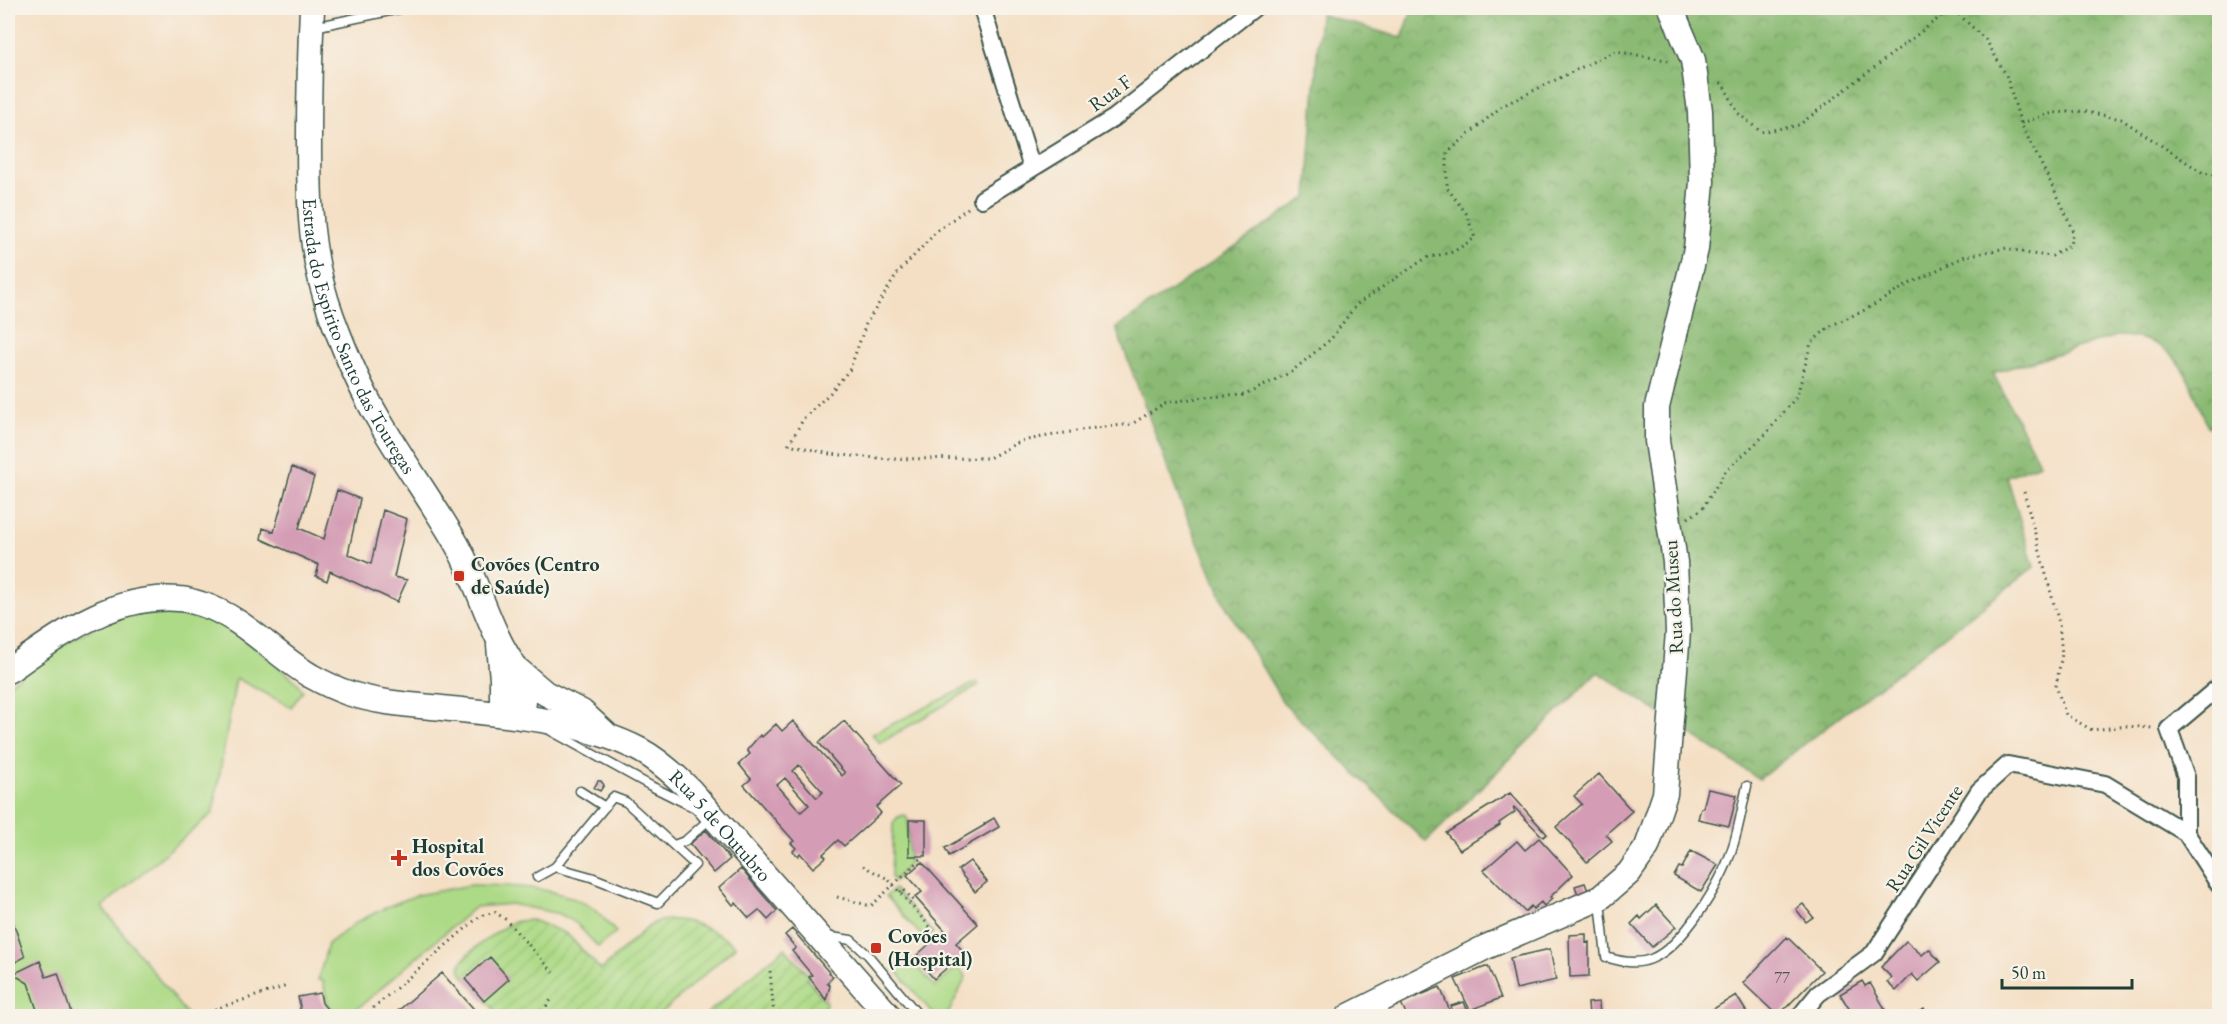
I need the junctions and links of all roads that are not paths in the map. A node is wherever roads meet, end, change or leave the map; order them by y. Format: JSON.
{"nodes":[{"id":1,"x":404,"y":8,"type":"edge"},
{"id":2,"x":982,"y":8,"type":"edge"},
{"id":3,"x":1254,"y":8,"type":"edge"},
{"id":4,"x":1671,"y":8,"type":"edge"},
{"id":5,"x":311,"y":18,"type":"edge"},
{"id":6,"x":1032,"y":168,"type":"junction"},
{"id":7,"x":982,"y":198,"type":"road end"},
{"id":8,"x":498,"y":640,"type":"junction"},
{"id":9,"x":516,"y":668,"type":"junction"},
{"id":10,"x":8,"y":671,"type":"edge"},
{"id":11,"x":2220,"y":686,"type":"edge"},
{"id":12,"x":518,"y":717,"type":"junction"},
{"id":13,"x":606,"y":734,"type":"junction"},
{"id":14,"x":1747,"y":786,"type":"dead end"},
{"id":15,"x":580,"y":791,"type":"dead end"},
{"id":16,"x":605,"y":807,"type":"junction"},
{"id":17,"x":714,"y":815,"type":"junction"},
{"id":18,"x":2186,"y":833,"type":"junction"},
{"id":19,"x":674,"y":845,"type":"junction"},
{"id":20,"x":555,"y":867,"type":"junction"},
{"id":21,"x":537,"y":878,"type":"dead end"},
{"id":22,"x":2220,"y":885,"type":"edge"},
{"id":23,"x":1600,"y":898,"type":"junction"},
{"id":24,"x":819,"y":935,"type":"junction"},
{"id":25,"x":889,"y":1017,"type":"edge"},
{"id":26,"x":919,"y":1017,"type":"edge"},
{"id":27,"x":1349,"y":1017,"type":"edge"},
{"id":28,"x":1800,"y":1017,"type":"edge"}],
"edges":[{"from":1,"to":5,"type":"lane"},
{"from":2,"to":6,"type":"street"},
{"from":3,"to":6,"type":"street","name":"Rua F"},
{"from":4,"to":23,"type":"street","name":"Rua do Museu"},
{"from":5,"to":8,"type":"street","name":"Estrada do Espírito Santo das Touregas"},
{"from":6,"to":7,"type":"street","name":"Rua F"},
{"from":8,"to":9,"type":"street","name":"Estrada do Espírito Santo das Touregas"},
{"from":8,"to":12,"type":"street","name":"Estrada do Espírito Santo das Touregas"},
{"from":9,"to":12,"type":"street","name":"Estrada do Espírito Santo das Touregas"},
{"from":9,"to":13,"type":"street"},
{"from":10,"to":12,"type":"street","name":"Rua 5 de Outubro"},
{"from":11,"to":18,"type":"street"},
{"from":12,"to":13,"type":"street","name":"Rua 5 de Outubro"},
{"from":12,"to":17,"type":"lane"},
{"from":13,"to":17,"type":"street","name":"Rua 5 de Outubro"},
{"from":14,"to":23,"type":"lane"},
{"from":15,"to":16,"type":"lane"},
{"from":16,"to":19,"type":"lane"},
{"from":16,"to":20,"type":"lane"},
{"from":17,"to":19,"type":"lane"},
{"from":17,"to":24,"type":"street","name":"Rua 5 de Outubro"},
{"from":18,"to":22,"type":"street","name":"Rua Gil Vicente"},
{"from":18,"to":28,"type":"street","name":"Rua Gil Vicente"},
{"from":19,"to":20,"type":"lane"},
{"from":20,"to":21,"type":"lane"},
{"from":23,"to":27,"type":"street","name":"Rua do Museu"},
{"from":24,"to":25,"type":"street","name":"Rua 5 de Outubro"},
{"from":24,"to":26,"type":"lane"}]}
